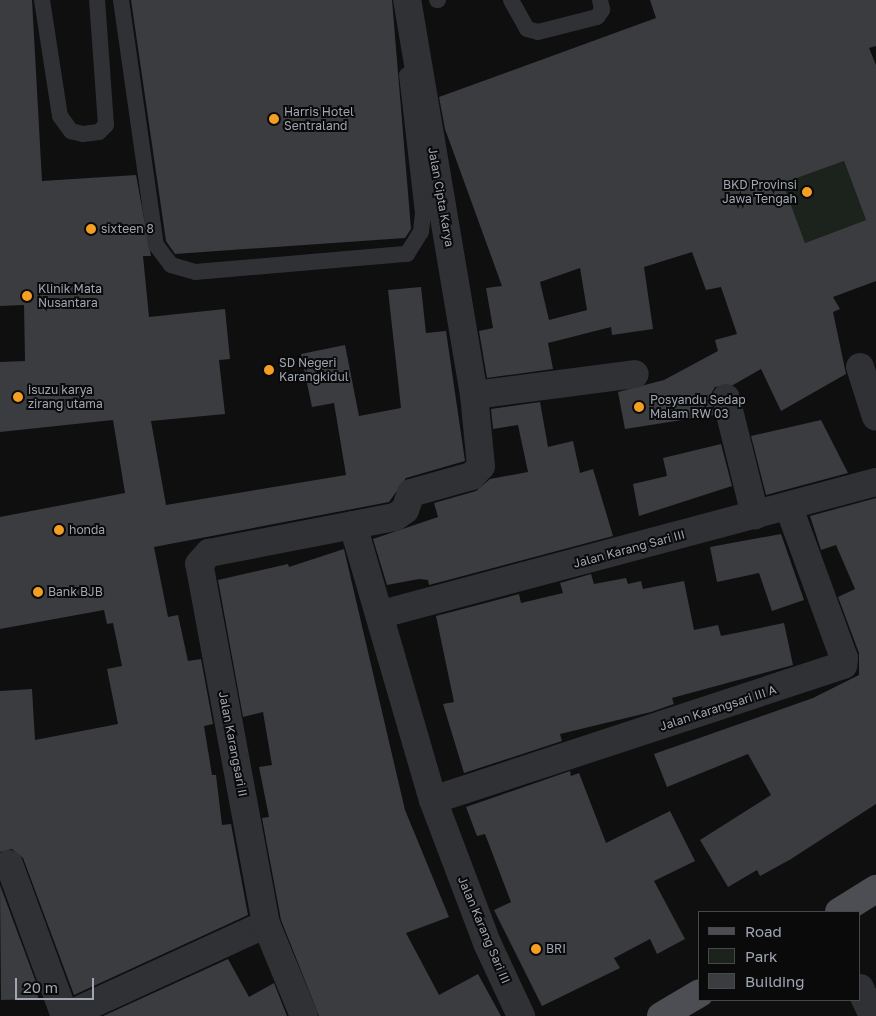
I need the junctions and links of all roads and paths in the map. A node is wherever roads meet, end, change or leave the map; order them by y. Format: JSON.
{"nodes":[{"id":1,"x":42,"y":0,"type":"edge"},
{"id":2,"x":97,"y":0,"type":"edge"},
{"id":3,"x":121,"y":0,"type":"edge"},
{"id":4,"x":398,"y":0,"type":"edge"},
{"id":5,"x":408,"y":0,"type":"edge"},
{"id":6,"x":511,"y":0,"type":"edge"},
{"id":7,"x":600,"y":0,"type":"edge"},
{"id":8,"x":860,"y":367,"type":"dead end"},
{"id":9,"x":635,"y":374,"type":"dead end"},
{"id":10,"x":474,"y":395,"type":"junction"},
{"id":11,"x":726,"y":398,"type":"dead end"},
{"id":12,"x":876,"y":417,"type":"edge"},
{"id":13,"x":876,"y":482,"type":"edge"},
{"id":14,"x":789,"y":508,"type":"junction"},
{"id":15,"x":755,"y":516,"type":"junction"},
{"id":16,"x":353,"y":525,"type":"junction"},
{"id":17,"x":382,"y":614,"type":"junction"},
{"id":18,"x":433,"y":800,"type":"junction"},
{"id":19,"x":9,"y":864,"type":"dead end"},
{"id":20,"x":876,"y":889,"type":"edge"},
{"id":21,"x":841,"y":911,"type":"edge"},
{"id":22,"x":266,"y":924,"type":"junction"},
{"id":23,"x":861,"y":990,"type":"edge"},
{"id":24,"x":698,"y":995,"type":"edge"},
{"id":25,"x":66,"y":1016,"type":"edge"},
{"id":26,"x":304,"y":1016,"type":"edge"},
{"id":27,"x":521,"y":1016,"type":"edge"},
{"id":28,"x":661,"y":1016,"type":"edge"},
{"id":29,"x":873,"y":1016,"type":"edge"}],
"edges":[{"from":1,"to":2,"type":"lane"},
{"from":3,"to":4,"type":"lane"},
{"from":5,"to":10,"type":"street","name":"Jalan Cipta Karya"},
{"from":6,"to":7,"type":"lane"},
{"from":8,"to":12,"type":"street"},
{"from":9,"to":10,"type":"street"},
{"from":10,"to":16,"type":"street","name":"Jalan Cipta Karya"},
{"from":11,"to":15,"type":"street"},
{"from":13,"to":14,"type":"street","name":"Jalan Karang Sari III"},
{"from":14,"to":15,"type":"street","name":"Jalan Karang Sari III"},
{"from":14,"to":18,"type":"street","name":"Jalan Karangsari III A"},
{"from":15,"to":17,"type":"street","name":"Jalan Karang Sari III"},
{"from":16,"to":17,"type":"street","name":"Jalan Karang Sari III"},
{"from":16,"to":22,"type":"street","name":"Jalan Karangsari II"},
{"from":17,"to":18,"type":"street","name":"Jalan Karang Sari III"},
{"from":18,"to":27,"type":"street","name":"Jalan Karang Sari III"},
{"from":19,"to":25,"type":"street"},
{"from":20,"to":21,"type":"main road"},
{"from":22,"to":25,"type":"street"},
{"from":22,"to":26,"type":"street","name":"Jalan Karangsari II"},
{"from":23,"to":29,"type":"street"},
{"from":24,"to":28,"type":"main road"}]}
